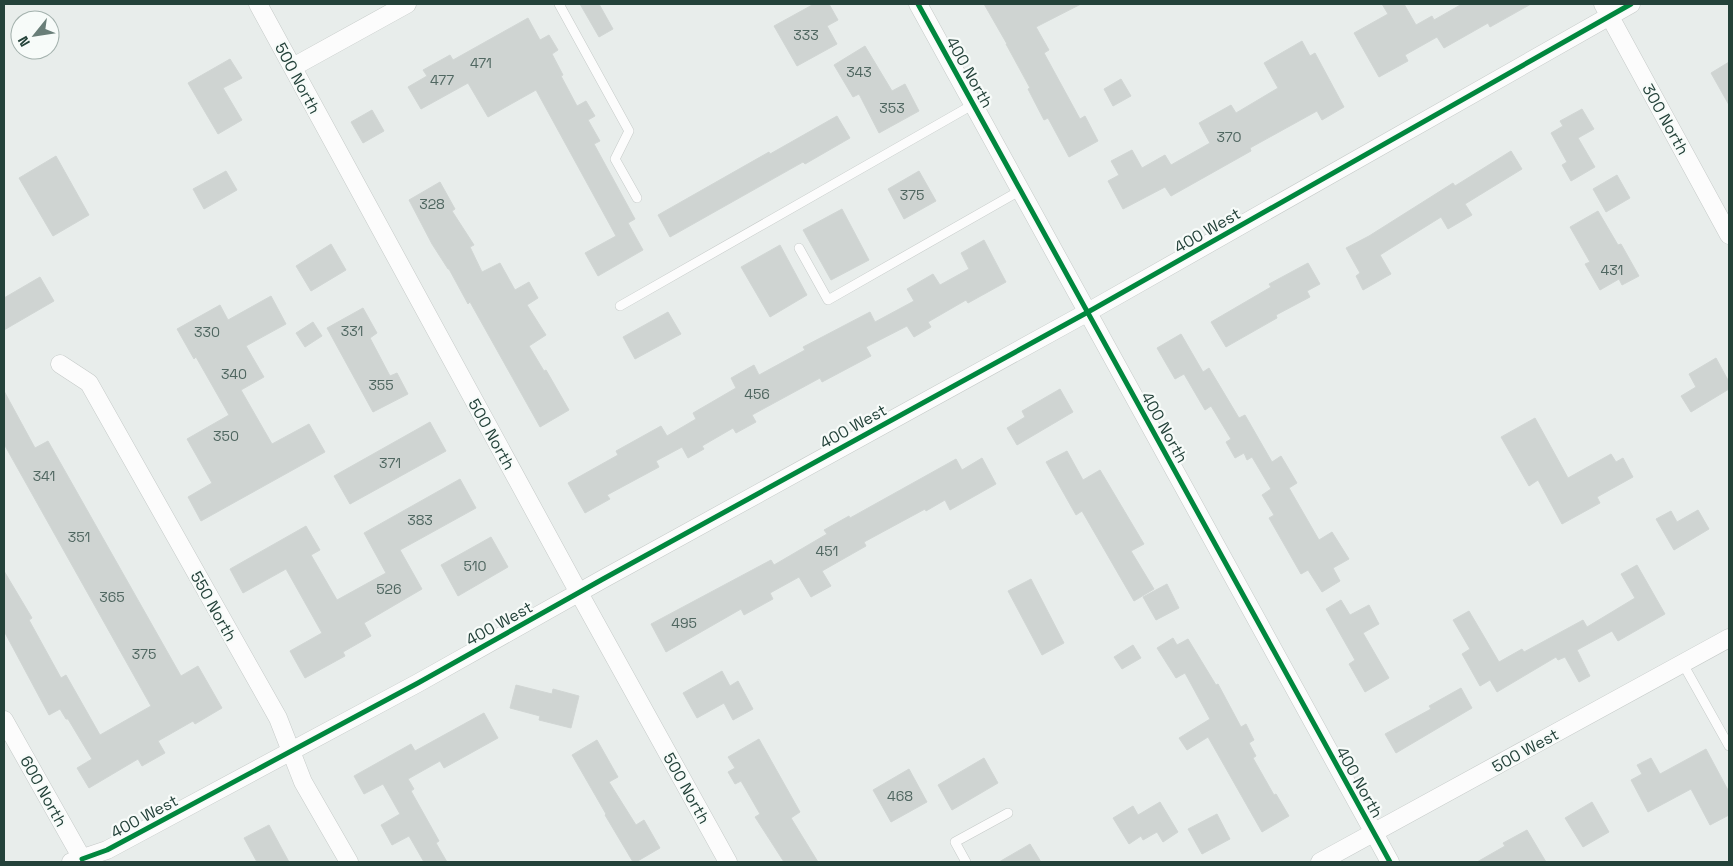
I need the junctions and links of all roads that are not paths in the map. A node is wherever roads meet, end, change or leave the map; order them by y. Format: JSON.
{"nodes":[{"id":1,"x":258,"y":4,"type":"edge"},
{"id":2,"x":408,"y":4,"type":"edge"},
{"id":3,"x":559,"y":4,"type":"edge"},
{"id":4,"x":918,"y":4,"type":"edge"},
{"id":5,"x":1631,"y":4,"type":"edge"},
{"id":6,"x":1606,"y":10,"type":"edge"},
{"id":7,"x":293,"y":67,"type":"junction"},
{"id":8,"x":974,"y":104,"type":"junction"},
{"id":9,"x":1021,"y":190,"type":"junction"},
{"id":10,"x":637,"y":198,"type":"dead end"},
{"id":11,"x":1729,"y":235,"type":"edge"},
{"id":12,"x":798,"y":248,"type":"dead end"},
{"id":13,"x":620,"y":306,"type":"dead end"},
{"id":14,"x":1088,"y":312,"type":"junction"},
{"id":15,"x":60,"y":364,"type":"dead end"},
{"id":16,"x":579,"y":593,"type":"junction"},
{"id":17,"x":1729,"y":638,"type":"edge"},
{"id":18,"x":1683,"y":664,"type":"junction"},
{"id":19,"x":4,"y":720,"type":"edge"},
{"id":20,"x":1729,"y":746,"type":"edge"},
{"id":21,"x":292,"y":751,"type":"junction"},
{"id":22,"x":1008,"y":813,"type":"dead end"},
{"id":23,"x":1374,"y":833,"type":"junction"},
{"id":24,"x":79,"y":861,"type":"edge"},
{"id":25,"x":348,"y":862,"type":"edge"},
{"id":26,"x":728,"y":862,"type":"edge"},
{"id":27,"x":966,"y":862,"type":"edge"},
{"id":28,"x":1320,"y":862,"type":"edge"},
{"id":29,"x":1390,"y":862,"type":"edge"}],
"edges":[{"from":1,"to":7,"type":"street","name":"500 North"},
{"from":2,"to":7,"type":"street"},
{"from":3,"to":10,"type":"lane"},
{"from":4,"to":8,"type":"street","name":"400 North"},
{"from":5,"to":6,"type":"street","name":"400 West"},
{"from":6,"to":11,"type":"street","name":"300 North"},
{"from":6,"to":14,"type":"street","name":"400 West"},
{"from":7,"to":16,"type":"street","name":"500 North"},
{"from":8,"to":9,"type":"street","name":"400 North"},
{"from":8,"to":13,"type":"lane"},
{"from":9,"to":12,"type":"lane"},
{"from":9,"to":14,"type":"street","name":"400 North"},
{"from":14,"to":16,"type":"street","name":"400 West"},
{"from":14,"to":23,"type":"street","name":"400 North"},
{"from":15,"to":21,"type":"street","name":"550 North"},
{"from":16,"to":21,"type":"street","name":"400 West"},
{"from":16,"to":26,"type":"street","name":"500 North"},
{"from":17,"to":18,"type":"street","name":"500 West"},
{"from":18,"to":20,"type":"lane"},
{"from":18,"to":23,"type":"street","name":"500 West"},
{"from":19,"to":24,"type":"street","name":"600 North"},
{"from":21,"to":24,"type":"street","name":"400 West"},
{"from":21,"to":25,"type":"street","name":"550 North"},
{"from":22,"to":27,"type":"lane"},
{"from":23,"to":28,"type":"street","name":"500 West"},
{"from":23,"to":29,"type":"street","name":"400 North"}]}
